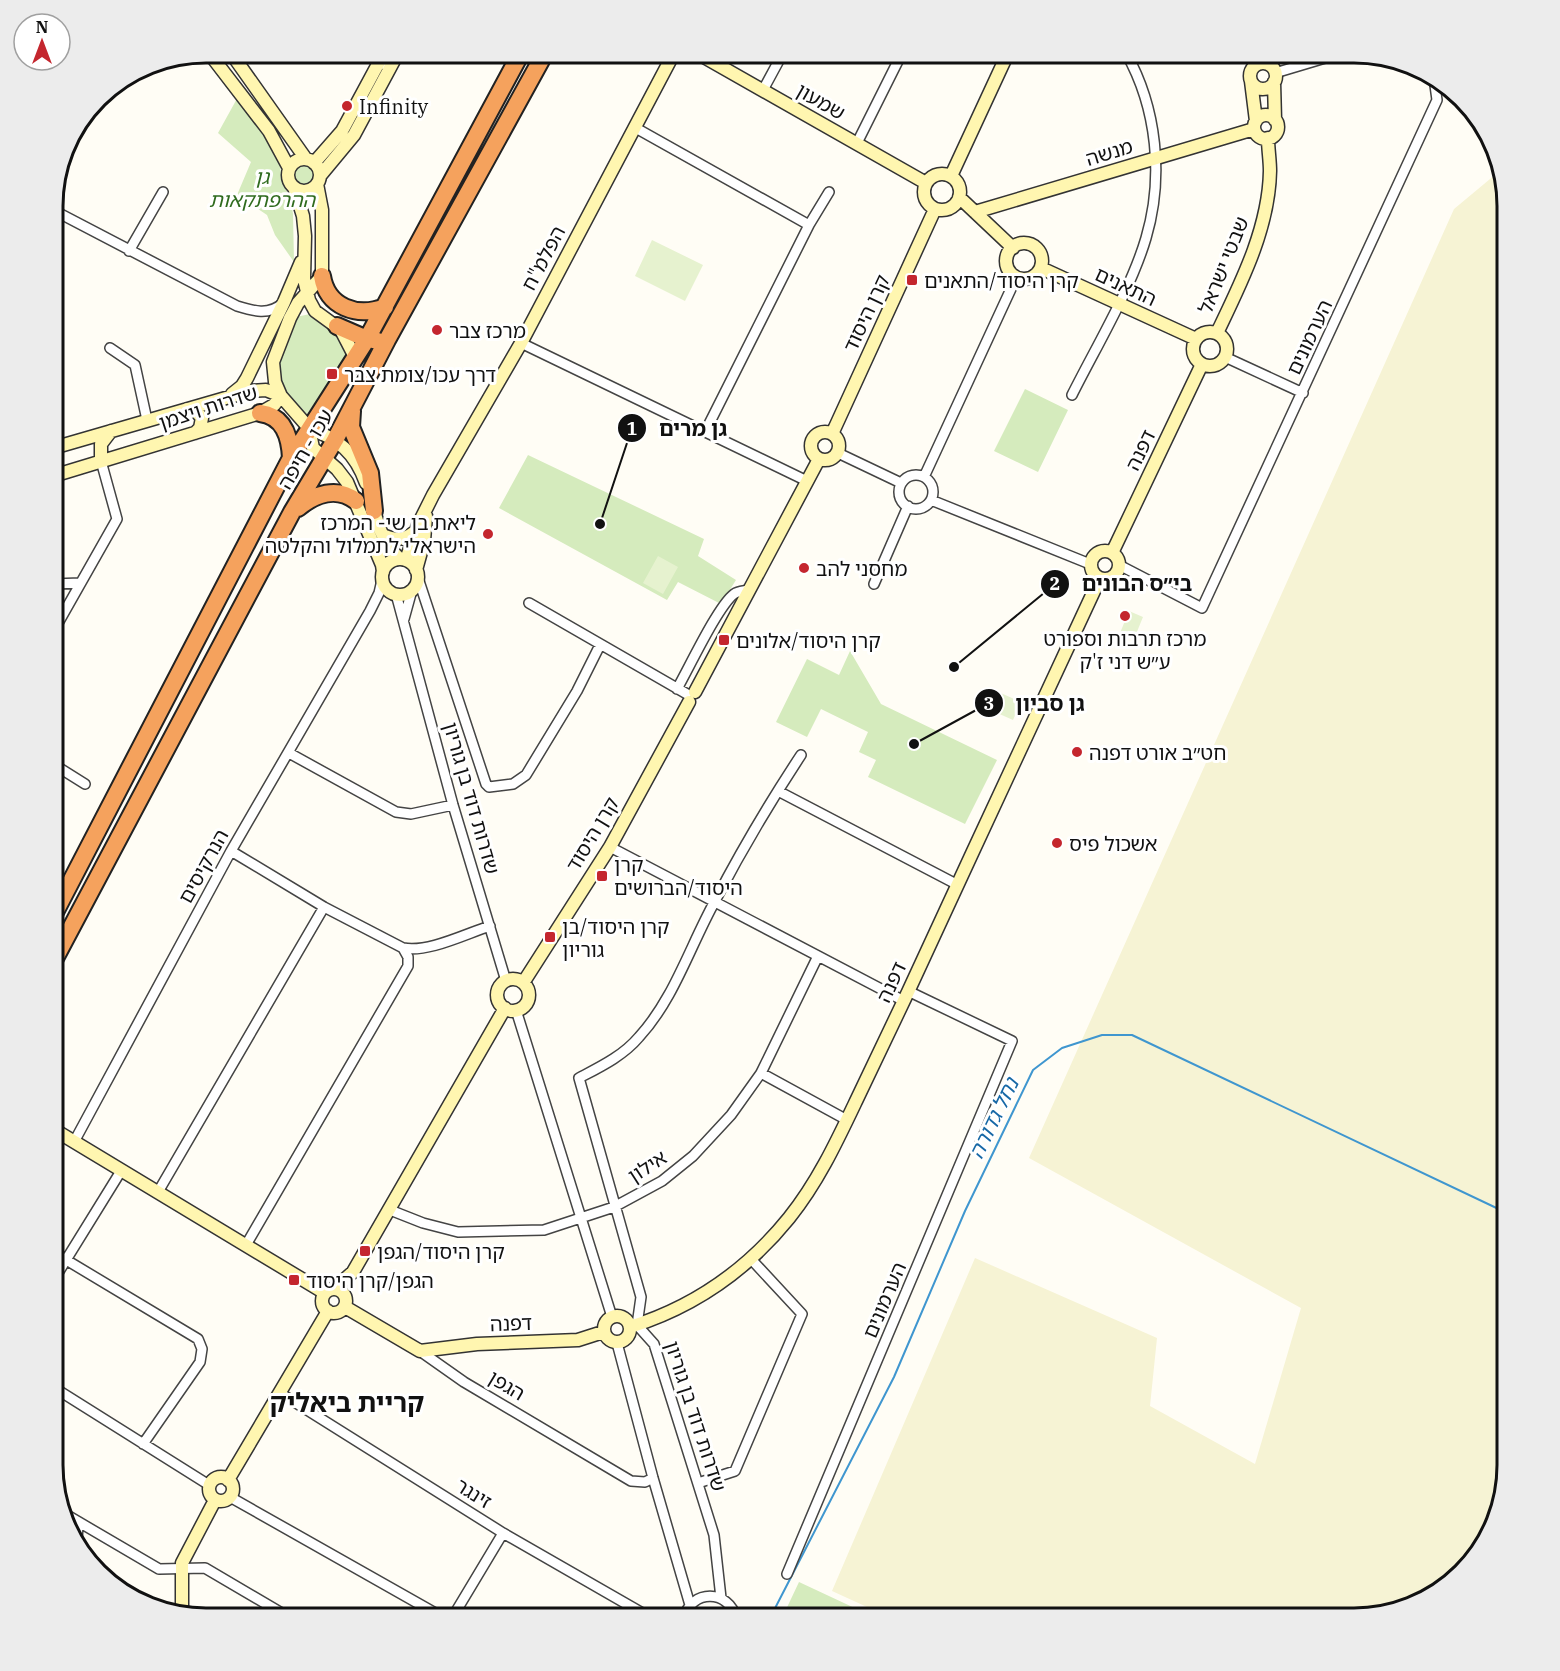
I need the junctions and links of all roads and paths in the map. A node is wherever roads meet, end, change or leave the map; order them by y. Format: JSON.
{"nodes":[{"id":1,"x":217,"y":63,"type":"edge"},
{"id":2,"x":239,"y":63,"type":"edge"},
{"id":3,"x":383,"y":63,"type":"edge"},
{"id":4,"x":383,"y":63,"type":"edge"},
{"id":5,"x":516,"y":63,"type":"edge"},
{"id":6,"x":539,"y":63,"type":"edge"},
{"id":7,"x":669,"y":63,"type":"edge"},
{"id":8,"x":715,"y":63,"type":"edge"},
{"id":9,"x":778,"y":63,"type":"edge"},
{"id":10,"x":895,"y":63,"type":"edge"},
{"id":11,"x":1003,"y":63,"type":"edge"},
{"id":12,"x":1131,"y":63,"type":"edge"},
{"id":13,"x":1254,"y":63,"type":"edge"},
{"id":14,"x":1265,"y":63,"type":"edge"},
{"id":15,"x":1315,"y":63,"type":"edge"},
{"id":16,"x":1275,"y":78,"type":"junction"},
{"id":17,"x":1251,"y":81,"type":"junction"},
{"id":18,"x":1436,"y":89,"type":"edge"},
{"id":19,"x":763,"y":90,"type":"junction"},
{"id":20,"x":1275,"y":120,"type":"junction"},
{"id":21,"x":1255,"y":125,"type":"junction"},
{"id":22,"x":634,"y":127,"type":"junction"},
{"id":23,"x":1268,"y":138,"type":"junction"},
{"id":24,"x":856,"y":143,"type":"junction"},
{"id":25,"x":1156,"y":158,"type":"junction"},
{"id":26,"x":310,"y":161,"type":"junction"},
{"id":27,"x":289,"y":168,"type":"junction"},
{"id":28,"x":951,"y":177,"type":"junction"},
{"id":29,"x":318,"y":180,"type":"junction"},
{"id":30,"x":926,"y":183,"type":"junction"},
{"id":31,"x":294,"y":187,"type":"junction"},
{"id":32,"x":163,"y":192,"type":"dead end"},
{"id":33,"x":829,"y":192,"type":"dead end"},
{"id":34,"x":959,"y":198,"type":"junction"},
{"id":35,"x":935,"y":209,"type":"junction"},
{"id":36,"x":975,"y":212,"type":"junction"},
{"id":37,"x":63,"y":215,"type":"edge"},
{"id":38,"x":809,"y":225,"type":"junction"},
{"id":39,"x":1013,"y":248,"type":"junction"},
{"id":40,"x":304,"y":249,"type":"junction"},
{"id":41,"x":129,"y":251,"type":"junction"},
{"id":42,"x":1041,"y":268,"type":"junction"},
{"id":43,"x":322,"y":276,"type":"junction"},
{"id":44,"x":1016,"y":278,"type":"junction"},
{"id":45,"x":307,"y":293,"type":"junction"},
{"id":46,"x":284,"y":302,"type":"junction"},
{"id":47,"x":1118,"y":304,"type":"junction"},
{"id":48,"x":385,"y":307,"type":"junction"},
{"id":49,"x":315,"y":311,"type":"junction"},
{"id":50,"x":290,"y":318,"type":"junction"},
{"id":51,"x":337,"y":326,"type":"junction"},
{"id":52,"x":1217,"y":333,"type":"junction"},
{"id":53,"x":368,"y":339,"type":"junction"},
{"id":54,"x":1196,"y":339,"type":"junction"},
{"id":55,"x":387,"y":340,"type":"junction"},
{"id":56,"x":521,"y":343,"type":"junction"},
{"id":57,"x":110,"y":348,"type":"dead end"},
{"id":58,"x":355,"y":357,"type":"junction"},
{"id":59,"x":1225,"y":357,"type":"junction"},
{"id":60,"x":1202,"y":364,"type":"junction"},
{"id":61,"x":1303,"y":393,"type":"junction"},
{"id":62,"x":1072,"y":395,"type":"dead end"},
{"id":63,"x":281,"y":396,"type":"junction"},
{"id":64,"x":227,"y":397,"type":"junction"},
{"id":65,"x":352,"y":408,"type":"junction"},
{"id":66,"x":187,"y":409,"type":"junction"},
{"id":67,"x":260,"y":413,"type":"junction"},
{"id":68,"x":147,"y":420,"type":"junction"},
{"id":69,"x":309,"y":428,"type":"junction"},
{"id":70,"x":112,"y":431,"type":"junction"},
{"id":71,"x":705,"y":432,"type":"junction"},
{"id":72,"x":195,"y":433,"type":"junction"},
{"id":73,"x":832,"y":434,"type":"junction"},
{"id":74,"x":335,"y":440,"type":"junction"},
{"id":75,"x":63,"y":445,"type":"edge"},
{"id":76,"x":838,"y":453,"type":"junction"},
{"id":77,"x":291,"y":458,"type":"junction"},
{"id":78,"x":325,"y":458,"type":"junction"},
{"id":79,"x":819,"y":459,"type":"junction"},
{"id":80,"x":101,"y":461,"type":"junction"},
{"id":81,"x":63,"y":473,"type":"edge"},
{"id":82,"x":924,"y":477,"type":"junction"},
{"id":83,"x":807,"y":481,"type":"junction"},
{"id":84,"x":901,"y":483,"type":"junction"},
{"id":85,"x":931,"y":500,"type":"junction"},
{"id":86,"x":356,"y":501,"type":"junction"},
{"id":87,"x":908,"y":506,"type":"junction"},
{"id":88,"x":374,"y":511,"type":"junction"},
{"id":89,"x":426,"y":511,"type":"junction"},
{"id":90,"x":292,"y":512,"type":"junction"},
{"id":91,"x":416,"y":531,"type":"junction"},
{"id":92,"x":383,"y":535,"type":"junction"},
{"id":93,"x":1112,"y":553,"type":"junction"},
{"id":94,"x":403,"y":560,"type":"junction"},
{"id":95,"x":1090,"y":564,"type":"junction"},
{"id":96,"x":1119,"y":564,"type":"junction"},
{"id":97,"x":417,"y":573,"type":"junction"},
{"id":98,"x":382,"y":576,"type":"junction"},
{"id":99,"x":1100,"y":578,"type":"junction"},
{"id":100,"x":80,"y":583,"type":"junction"},
{"id":101,"x":63,"y":584,"type":"edge"},
{"id":102,"x":874,"y":584,"type":"dead end"},
{"id":103,"x":412,"y":590,"type":"junction"},
{"id":104,"x":748,"y":590,"type":"junction"},
{"id":105,"x":393,"y":593,"type":"junction"},
{"id":106,"x":529,"y":603,"type":"dead end"},
{"id":107,"x":370,"y":611,"type":"junction"},
{"id":108,"x":63,"y":614,"type":"edge"},
{"id":109,"x":404,"y":625,"type":"junction"},
{"id":110,"x":600,"y":645,"type":"junction"},
{"id":111,"x":687,"y":694,"type":"junction"},
{"id":112,"x":289,"y":753,"type":"junction"},
{"id":113,"x":801,"y":755,"type":"dead end"},
{"id":114,"x":63,"y":770,"type":"edge"},
{"id":115,"x":86,"y":784,"type":"dead end"},
{"id":116,"x":778,"y":791,"type":"junction"},
{"id":117,"x":453,"y":805,"type":"junction"},
{"id":118,"x":610,"y":847,"type":"junction"},
{"id":119,"x":231,"y":851,"type":"junction"},
{"id":120,"x":958,"y":885,"type":"junction"},
{"id":121,"x":63,"y":897,"type":"edge"},
{"id":122,"x":714,"y":902,"type":"junction"},
{"id":123,"x":324,"y":907,"type":"junction"},
{"id":124,"x":490,"y":926,"type":"junction"},
{"id":125,"x":63,"y":943,"type":"edge"},
{"id":126,"x":403,"y":948,"type":"junction"},
{"id":127,"x":818,"y":956,"type":"junction"},
{"id":128,"x":506,"y":981,"type":"junction"},
{"id":129,"x":524,"y":983,"type":"junction"},
{"id":130,"x":906,"y":996,"type":"junction"},
{"id":131,"x":510,"y":1009,"type":"junction"},
{"id":132,"x":761,"y":1073,"type":"junction"},
{"id":133,"x":847,"y":1120,"type":"junction"},
{"id":134,"x":63,"y":1136,"type":"edge"},
{"id":135,"x":74,"y":1142,"type":"junction"},
{"id":136,"x":121,"y":1171,"type":"junction"},
{"id":137,"x":158,"y":1192,"type":"junction"},
{"id":138,"x":614,"y":1207,"type":"junction"},
{"id":139,"x":390,"y":1210,"type":"junction"},
{"id":140,"x":580,"y":1219,"type":"junction"},
{"id":141,"x":246,"y":1245,"type":"junction"},
{"id":142,"x":65,"y":1259,"type":"junction"},
{"id":143,"x":751,"y":1259,"type":"junction"},
{"id":144,"x":63,"y":1262,"type":"edge"},
{"id":145,"x":353,"y":1272,"type":"junction"},
{"id":146,"x":330,"y":1290,"type":"junction"},
{"id":147,"x":346,"y":1302,"type":"junction"},
{"id":148,"x":327,"y":1311,"type":"junction"},
{"id":149,"x":612,"y":1317,"type":"junction"},
{"id":150,"x":633,"y":1326,"type":"junction"},
{"id":151,"x":603,"y":1332,"type":"junction"},
{"id":152,"x":617,"y":1342,"type":"junction"},
{"id":153,"x":420,"y":1351,"type":"junction"},
{"id":154,"x":280,"y":1393,"type":"junction"},
{"id":155,"x":63,"y":1394,"type":"edge"},
{"id":156,"x":143,"y":1444,"type":"junction"},
{"id":157,"x":653,"y":1478,"type":"junction"},
{"id":158,"x":228,"y":1480,"type":"junction"},
{"id":159,"x":698,"y":1483,"type":"junction"},
{"id":160,"x":209,"y":1485,"type":"junction"},
{"id":161,"x":230,"y":1497,"type":"junction"},
{"id":162,"x":215,"y":1500,"type":"junction"},
{"id":163,"x":75,"y":1521,"type":"edge"},
{"id":164,"x":78,"y":1522,"type":"junction"},
{"id":165,"x":78,"y":1527,"type":"edge"},
{"id":166,"x":503,"y":1533,"type":"junction"},
{"id":167,"x":181,"y":1568,"type":"junction"},
{"id":168,"x":787,"y":1574,"type":"dead end"},
{"id":169,"x":721,"y":1598,"type":"junction"},
{"id":170,"x":690,"y":1605,"type":"junction"},
{"id":171,"x":182,"y":1606,"type":"edge"},
{"id":172,"x":273,"y":1608,"type":"edge"},
{"id":173,"x":426,"y":1608,"type":"edge"},
{"id":174,"x":458,"y":1608,"type":"edge"},
{"id":175,"x":634,"y":1608,"type":"edge"},
{"id":176,"x":689,"y":1608,"type":"edge"},
{"id":177,"x":732,"y":1608,"type":"edge"}],
"edges":[{"from":1,"to":27,"type":"street"},
{"from":2,"to":26,"type":"street"},
{"from":3,"to":26,"type":"street"},
{"from":4,"to":29,"type":"street"},
{"from":5,"to":48,"type":"highway","name":"עכו - חיפה"},
{"from":6,"to":55,"type":"highway","name":"עכו - חיפה"},
{"from":7,"to":22,"type":"street","name":"הפלמ\"ח"},
{"from":8,"to":19,"type":"street","name":"שמעון"},
{"from":9,"to":19,"type":"street"},
{"from":10,"to":24,"type":"street"},
{"from":11,"to":28,"type":"street"},
{"from":12,"to":25,"type":"street"},
{"from":13,"to":17,"type":"street"},
{"from":14,"to":16,"type":"street"},
{"from":15,"to":16,"type":"street"},
{"from":16,"to":17,"type":"street"},
{"from":16,"to":20,"type":"street"},
{"from":17,"to":21,"type":"street"},
{"from":18,"to":61,"type":"street","name":"הערמונים"},
{"from":19,"to":24,"type":"street","name":"שמעון"},
{"from":20,"to":21,"type":"street"},
{"from":20,"to":23,"type":"street"},
{"from":21,"to":23,"type":"street"},
{"from":21,"to":25,"type":"street","name":"מנשה"},
{"from":22,"to":38,"type":"street"},
{"from":22,"to":56,"type":"street","name":"הפלמ\"ח"},
{"from":23,"to":52,"type":"street","name":"שבטי ישראל"},
{"from":24,"to":30,"type":"street","name":"שמעון"},
{"from":25,"to":36,"type":"street","name":"מנשה"},
{"from":25,"to":47,"type":"street"},
{"from":26,"to":27,"type":"street"},
{"from":26,"to":29,"type":"street"},
{"from":27,"to":31,"type":"street"},
{"from":28,"to":30,"type":"street"},
{"from":28,"to":34,"type":"street"},
{"from":29,"to":31,"type":"street"},
{"from":29,"to":43,"type":"street"},
{"from":30,"to":35,"type":"street"},
{"from":31,"to":40,"type":"street"},
{"from":32,"to":41,"type":"street"},
{"from":33,"to":38,"type":"street"},
{"from":34,"to":35,"type":"street"},
{"from":34,"to":36,"type":"street"},
{"from":35,"to":73,"type":"street","name":"קרן היסוד"},
{"from":36,"to":39,"type":"street"},
{"from":37,"to":41,"type":"street"},
{"from":38,"to":71,"type":"street"},
{"from":39,"to":42,"type":"street"},
{"from":39,"to":44,"type":"street"},
{"from":40,"to":45,"type":"street"},
{"from":40,"to":46,"type":"street"},
{"from":41,"to":46,"type":"street"},
{"from":42,"to":44,"type":"street"},
{"from":42,"to":47,"type":"street","name":"התאנים"},
{"from":43,"to":45,"type":"street"},
{"from":43,"to":48,"type":"highway"},
{"from":44,"to":82,"type":"street"},
{"from":45,"to":49,"type":"street"},
{"from":45,"to":50,"type":"street"},
{"from":46,"to":64,"type":"street"},
{"from":47,"to":54,"type":"street","name":"התאנים"},
{"from":47,"to":62,"type":"street"},
{"from":48,"to":53,"type":"highway","name":"עכו - חיפה"},
{"from":49,"to":50,"type":"street"},
{"from":49,"to":51,"type":"street"},
{"from":50,"to":63,"type":"street"},
{"from":51,"to":53,"type":"highway"},
{"from":51,"to":58,"type":"street"},
{"from":52,"to":54,"type":"street"},
{"from":52,"to":59,"type":"street"},
{"from":53,"to":55,"type":"highway"},
{"from":53,"to":58,"type":"highway","name":"עכו - חיפה"},
{"from":54,"to":60,"type":"street"},
{"from":55,"to":65,"type":"highway","name":"עכו - חיפה"},
{"from":56,"to":71,"type":"street"},
{"from":56,"to":89,"type":"street","name":"הפלמ\"ח"},
{"from":57,"to":68,"type":"street"},
{"from":58,"to":69,"type":"highway","name":"עכו - חיפה"},
{"from":59,"to":60,"type":"street"},
{"from":59,"to":61,"type":"street"},
{"from":60,"to":93,"type":"street","name":"דפנה"},
{"from":61,"to":96,"type":"street","name":"הערמונים"},
{"from":63,"to":64,"type":"street","name":"שדרות ויצמן"},
{"from":63,"to":67,"type":"street","name":"שדרות ויצמן"},
{"from":63,"to":69,"type":"street"},
{"from":64,"to":66,"type":"street","name":"שדרות ויצמן"},
{"from":65,"to":74,"type":"highway","name":"עכו - חיפה"},
{"from":65,"to":88,"type":"highway"},
{"from":66,"to":68,"type":"street","name":"שדרות ויצמן"},
{"from":66,"to":72,"type":"street"},
{"from":67,"to":72,"type":"street","name":"שדרות ויצמן"},
{"from":67,"to":77,"type":"highway"},
{"from":68,"to":70,"type":"street","name":"שדרות ויצמן"},
{"from":69,"to":74,"type":"street"},
{"from":69,"to":77,"type":"highway","name":"עכו - חיפה"},
{"from":69,"to":78,"type":"street"},
{"from":70,"to":75,"type":"street","name":"שדרות ויצמן"},
{"from":70,"to":80,"type":"street"},
{"from":71,"to":83,"type":"street"},
{"from":72,"to":80,"type":"street","name":"שדרות ויצמן"},
{"from":73,"to":76,"type":"street"},
{"from":73,"to":79,"type":"street"},
{"from":74,"to":78,"type":"highway","name":"עכו - חיפה"},
{"from":74,"to":88,"type":"street"},
{"from":76,"to":79,"type":"street"},
{"from":76,"to":84,"type":"street"},
{"from":77,"to":121,"type":"highway","name":"עכו - חיפה"},
{"from":78,"to":86,"type":"street"},
{"from":78,"to":90,"type":"highway","name":"עכו - חיפה"},
{"from":79,"to":83,"type":"street","name":"קרן היסוד"},
{"from":80,"to":81,"type":"street","name":"שדרות ויצמן"},
{"from":80,"to":100,"type":"street"},
{"from":82,"to":84,"type":"street"},
{"from":82,"to":85,"type":"street"},
{"from":83,"to":104,"type":"street","name":"קרן היסוד"},
{"from":84,"to":87,"type":"street"},
{"from":85,"to":87,"type":"street"},
{"from":85,"to":95,"type":"street"},
{"from":86,"to":90,"type":"highway"},
{"from":86,"to":98,"type":"street"},
{"from":87,"to":102,"type":"street"},
{"from":88,"to":92,"type":"street"},
{"from":89,"to":91,"type":"street","name":"הפלמ\"ח"},
{"from":89,"to":97,"type":"street","name":"הפלמ\"ח"},
{"from":90,"to":125,"type":"highway","name":"עכו - חיפה"},
{"from":91,"to":92,"type":"street"},
{"from":91,"to":94,"type":"street","name":"הפלמ\"ח"},
{"from":92,"to":94,"type":"street"},
{"from":93,"to":95,"type":"street"},
{"from":93,"to":96,"type":"street"},
{"from":94,"to":97,"type":"street"},
{"from":94,"to":98,"type":"street"},
{"from":95,"to":99,"type":"street"},
{"from":96,"to":99,"type":"street"},
{"from":97,"to":103,"type":"street"},
{"from":97,"to":110,"type":"street","name":"שדרות דוד בן גוריון"},
{"from":98,"to":105,"type":"street"},
{"from":98,"to":107,"type":"street","name":"הנרקיסים"},
{"from":99,"to":120,"type":"street","name":"דפנה"},
{"from":100,"to":101,"type":"street"},
{"from":100,"to":108,"type":"street"},
{"from":103,"to":105,"type":"street"},
{"from":103,"to":109,"type":"street","name":"שדרות דוד בן גוריון"},
{"from":104,"to":111,"type":"street","name":"קרן היסוד"},
{"from":104,"to":111,"type":"street"},
{"from":105,"to":107,"type":"street","name":"הנרקיסים"},
{"from":105,"to":109,"type":"street","name":"שדרות דוד בן גוריון"},
{"from":106,"to":110,"type":"street"},
{"from":107,"to":112,"type":"street","name":"הנרקיסים"},
{"from":109,"to":117,"type":"street","name":"שדרות דוד בן גוריון"},
{"from":110,"to":111,"type":"street"},
{"from":111,"to":118,"type":"street","name":"קרן היסוד"},
{"from":112,"to":117,"type":"street"},
{"from":112,"to":119,"type":"street","name":"הנרקיסים"},
{"from":113,"to":116,"type":"street"},
{"from":114,"to":115,"type":"street"},
{"from":116,"to":120,"type":"street"},
{"from":116,"to":122,"type":"street"},
{"from":117,"to":124,"type":"street","name":"שדרות דוד בן גוריון"},
{"from":118,"to":122,"type":"street"},
{"from":118,"to":129,"type":"street","name":"קרן היסוד"},
{"from":119,"to":123,"type":"street"},
{"from":119,"to":135,"type":"street","name":"הנרקיסים"},
{"from":120,"to":130,"type":"street","name":"דפנה"},
{"from":122,"to":127,"type":"street"},
{"from":122,"to":138,"type":"street"},
{"from":123,"to":126,"type":"street"},
{"from":123,"to":137,"type":"street"},
{"from":124,"to":126,"type":"street"},
{"from":124,"to":128,"type":"street","name":"שדרות דוד בן גוריון"},
{"from":126,"to":141,"type":"street"},
{"from":127,"to":130,"type":"street"},
{"from":127,"to":132,"type":"street","name":"אילון"},
{"from":128,"to":129,"type":"street"},
{"from":128,"to":131,"type":"street"},
{"from":129,"to":131,"type":"street"},
{"from":130,"to":133,"type":"street","name":"דפנה"},
{"from":130,"to":168,"type":"street","name":"הערמונים"},
{"from":131,"to":139,"type":"street"},
{"from":131,"to":140,"type":"street"},
{"from":132,"to":133,"type":"street"},
{"from":132,"to":138,"type":"street","name":"אילון"},
{"from":133,"to":143,"type":"street","name":"דפנה"},
{"from":134,"to":135,"type":"street"},
{"from":135,"to":136,"type":"street"},
{"from":136,"to":137,"type":"street"},
{"from":136,"to":142,"type":"street"},
{"from":137,"to":141,"type":"street"},
{"from":138,"to":140,"type":"street","name":"אילון"},
{"from":138,"to":150,"type":"street"},
{"from":139,"to":140,"type":"street","name":"אילון"},
{"from":139,"to":145,"type":"street"},
{"from":140,"to":149,"type":"street"},
{"from":141,"to":146,"type":"street"},
{"from":142,"to":144,"type":"street"},
{"from":142,"to":156,"type":"street"},
{"from":143,"to":150,"type":"street","name":"דפנה"},
{"from":143,"to":159,"type":"street"},
{"from":145,"to":146,"type":"street"},
{"from":145,"to":147,"type":"street"},
{"from":146,"to":147,"type":"street"},
{"from":146,"to":148,"type":"street"},
{"from":147,"to":148,"type":"street"},
{"from":147,"to":153,"type":"street","name":"הגפן"},
{"from":148,"to":154,"type":"street"},
{"from":149,"to":150,"type":"street"},
{"from":149,"to":151,"type":"street"},
{"from":150,"to":152,"type":"street"},
{"from":150,"to":159,"type":"street","name":"שדרות דוד בן גוריון"},
{"from":151,"to":152,"type":"street"},
{"from":151,"to":153,"type":"street","name":"דפנה"},
{"from":152,"to":157,"type":"street"},
{"from":153,"to":157,"type":"street","name":"הגפן"},
{"from":154,"to":158,"type":"street"},
{"from":154,"to":166,"type":"street","name":"זינגר"},
{"from":155,"to":156,"type":"street"},
{"from":156,"to":160,"type":"street"},
{"from":157,"to":170,"type":"street"},
{"from":158,"to":160,"type":"street"},
{"from":158,"to":161,"type":"street"},
{"from":159,"to":169,"type":"street","name":"שדרות דוד בן גוריון"},
{"from":160,"to":162,"type":"street"},
{"from":161,"to":162,"type":"street"},
{"from":161,"to":173,"type":"street"},
{"from":162,"to":167,"type":"street"},
{"from":163,"to":164,"type":"street"},
{"from":164,"to":165,"type":"street"},
{"from":164,"to":167,"type":"street"},
{"from":166,"to":174,"type":"street"},
{"from":166,"to":175,"type":"street","name":"זינגר"},
{"from":167,"to":171,"type":"street"},
{"from":167,"to":172,"type":"street"},
{"from":169,"to":170,"type":"street"},
{"from":169,"to":177,"type":"street"},
{"from":170,"to":176,"type":"street"}]}
